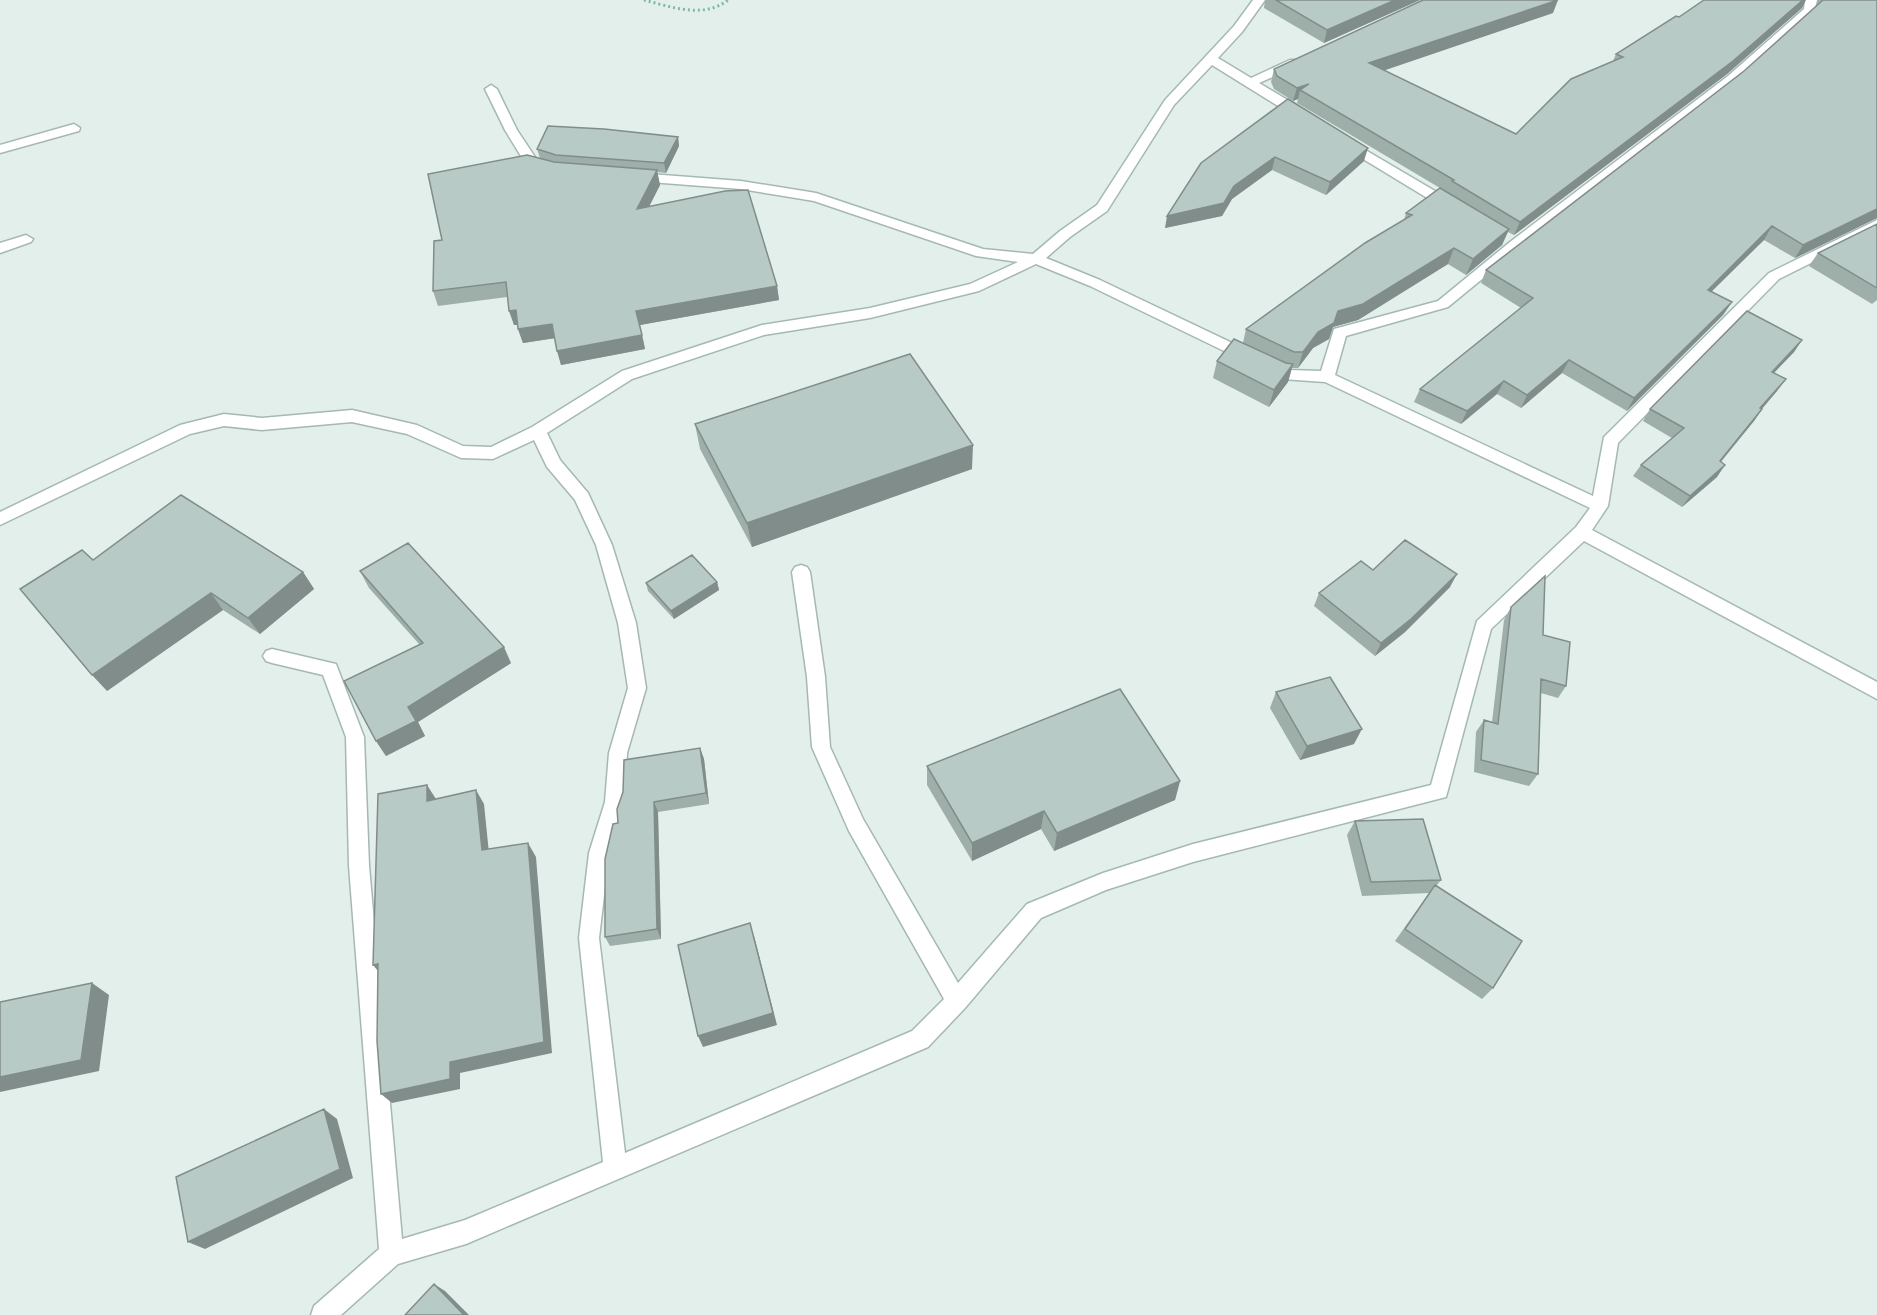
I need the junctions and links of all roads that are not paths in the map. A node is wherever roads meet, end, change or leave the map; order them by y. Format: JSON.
{"nodes":[{"id":1,"x":1259,"y":0,"type":"edge"},
{"id":2,"x":1811,"y":0,"type":"edge"},
{"id":3,"x":1211,"y":59,"type":"junction"},
{"id":4,"x":1301,"y":60,"type":"edge"},
{"id":5,"x":1250,"y":83,"type":"junction"},
{"id":6,"x":491,"y":89,"type":"dead end"},
{"id":7,"x":1311,"y":120,"type":"edge"},
{"id":8,"x":74,"y":128,"type":"dead end"},
{"id":9,"x":1331,"y":133,"type":"edge"},
{"id":10,"x":0,"y":149,"type":"edge"},
{"id":11,"x":558,"y":170,"type":"edge"},
{"id":12,"x":624,"y":176,"type":"edge"},
{"id":13,"x":1464,"y":214,"type":"edge"},
{"id":14,"x":1877,"y":224,"type":"edge"},
{"id":15,"x":26,"y":239,"type":"dead end"},
{"id":16,"x":0,"y":248,"type":"edge"},
{"id":17,"x":1036,"y":259,"type":"junction"},
{"id":18,"x":1327,"y":377,"type":"junction"},
{"id":19,"x":538,"y":431,"type":"junction"},
{"id":20,"x":1600,"y":506,"type":"junction"},
{"id":21,"x":0,"y":519,"type":"edge"},
{"id":22,"x":1582,"y":532,"type":"junction"},
{"id":23,"x":801,"y":572,"type":"dead end"},
{"id":24,"x":272,"y":656,"type":"dead end"},
{"id":25,"x":1877,"y":691,"type":"edge"},
{"id":26,"x":957,"y":1001,"type":"junction"},
{"id":27,"x":615,"y":1169,"type":"junction"},
{"id":28,"x":391,"y":1254,"type":"junction"},
{"id":29,"x":323,"y":1315,"type":"edge"}],
"edges":[{"from":1,"to":3,"type":"street"},
{"from":2,"to":18,"type":"street"},
{"from":3,"to":5,"type":"street"},
{"from":3,"to":17,"type":"street"},
{"from":4,"to":5,"type":"street"},
{"from":5,"to":7,"type":"street"},
{"from":6,"to":11,"type":"street"},
{"from":8,"to":10,"type":"street"},
{"from":9,"to":13,"type":"street"},
{"from":12,"to":17,"type":"street"},
{"from":14,"to":20,"type":"street"},
{"from":15,"to":16,"type":"street"},
{"from":17,"to":18,"type":"street"},
{"from":17,"to":19,"type":"street"},
{"from":18,"to":20,"type":"street"},
{"from":19,"to":21,"type":"street"},
{"from":19,"to":27,"type":"street"},
{"from":20,"to":22,"type":"street"},
{"from":22,"to":25,"type":"street"},
{"from":22,"to":26,"type":"street"},
{"from":23,"to":26,"type":"street"},
{"from":24,"to":28,"type":"street"},
{"from":26,"to":27,"type":"street"},
{"from":27,"to":28,"type":"street"},
{"from":28,"to":29,"type":"street"}]}
